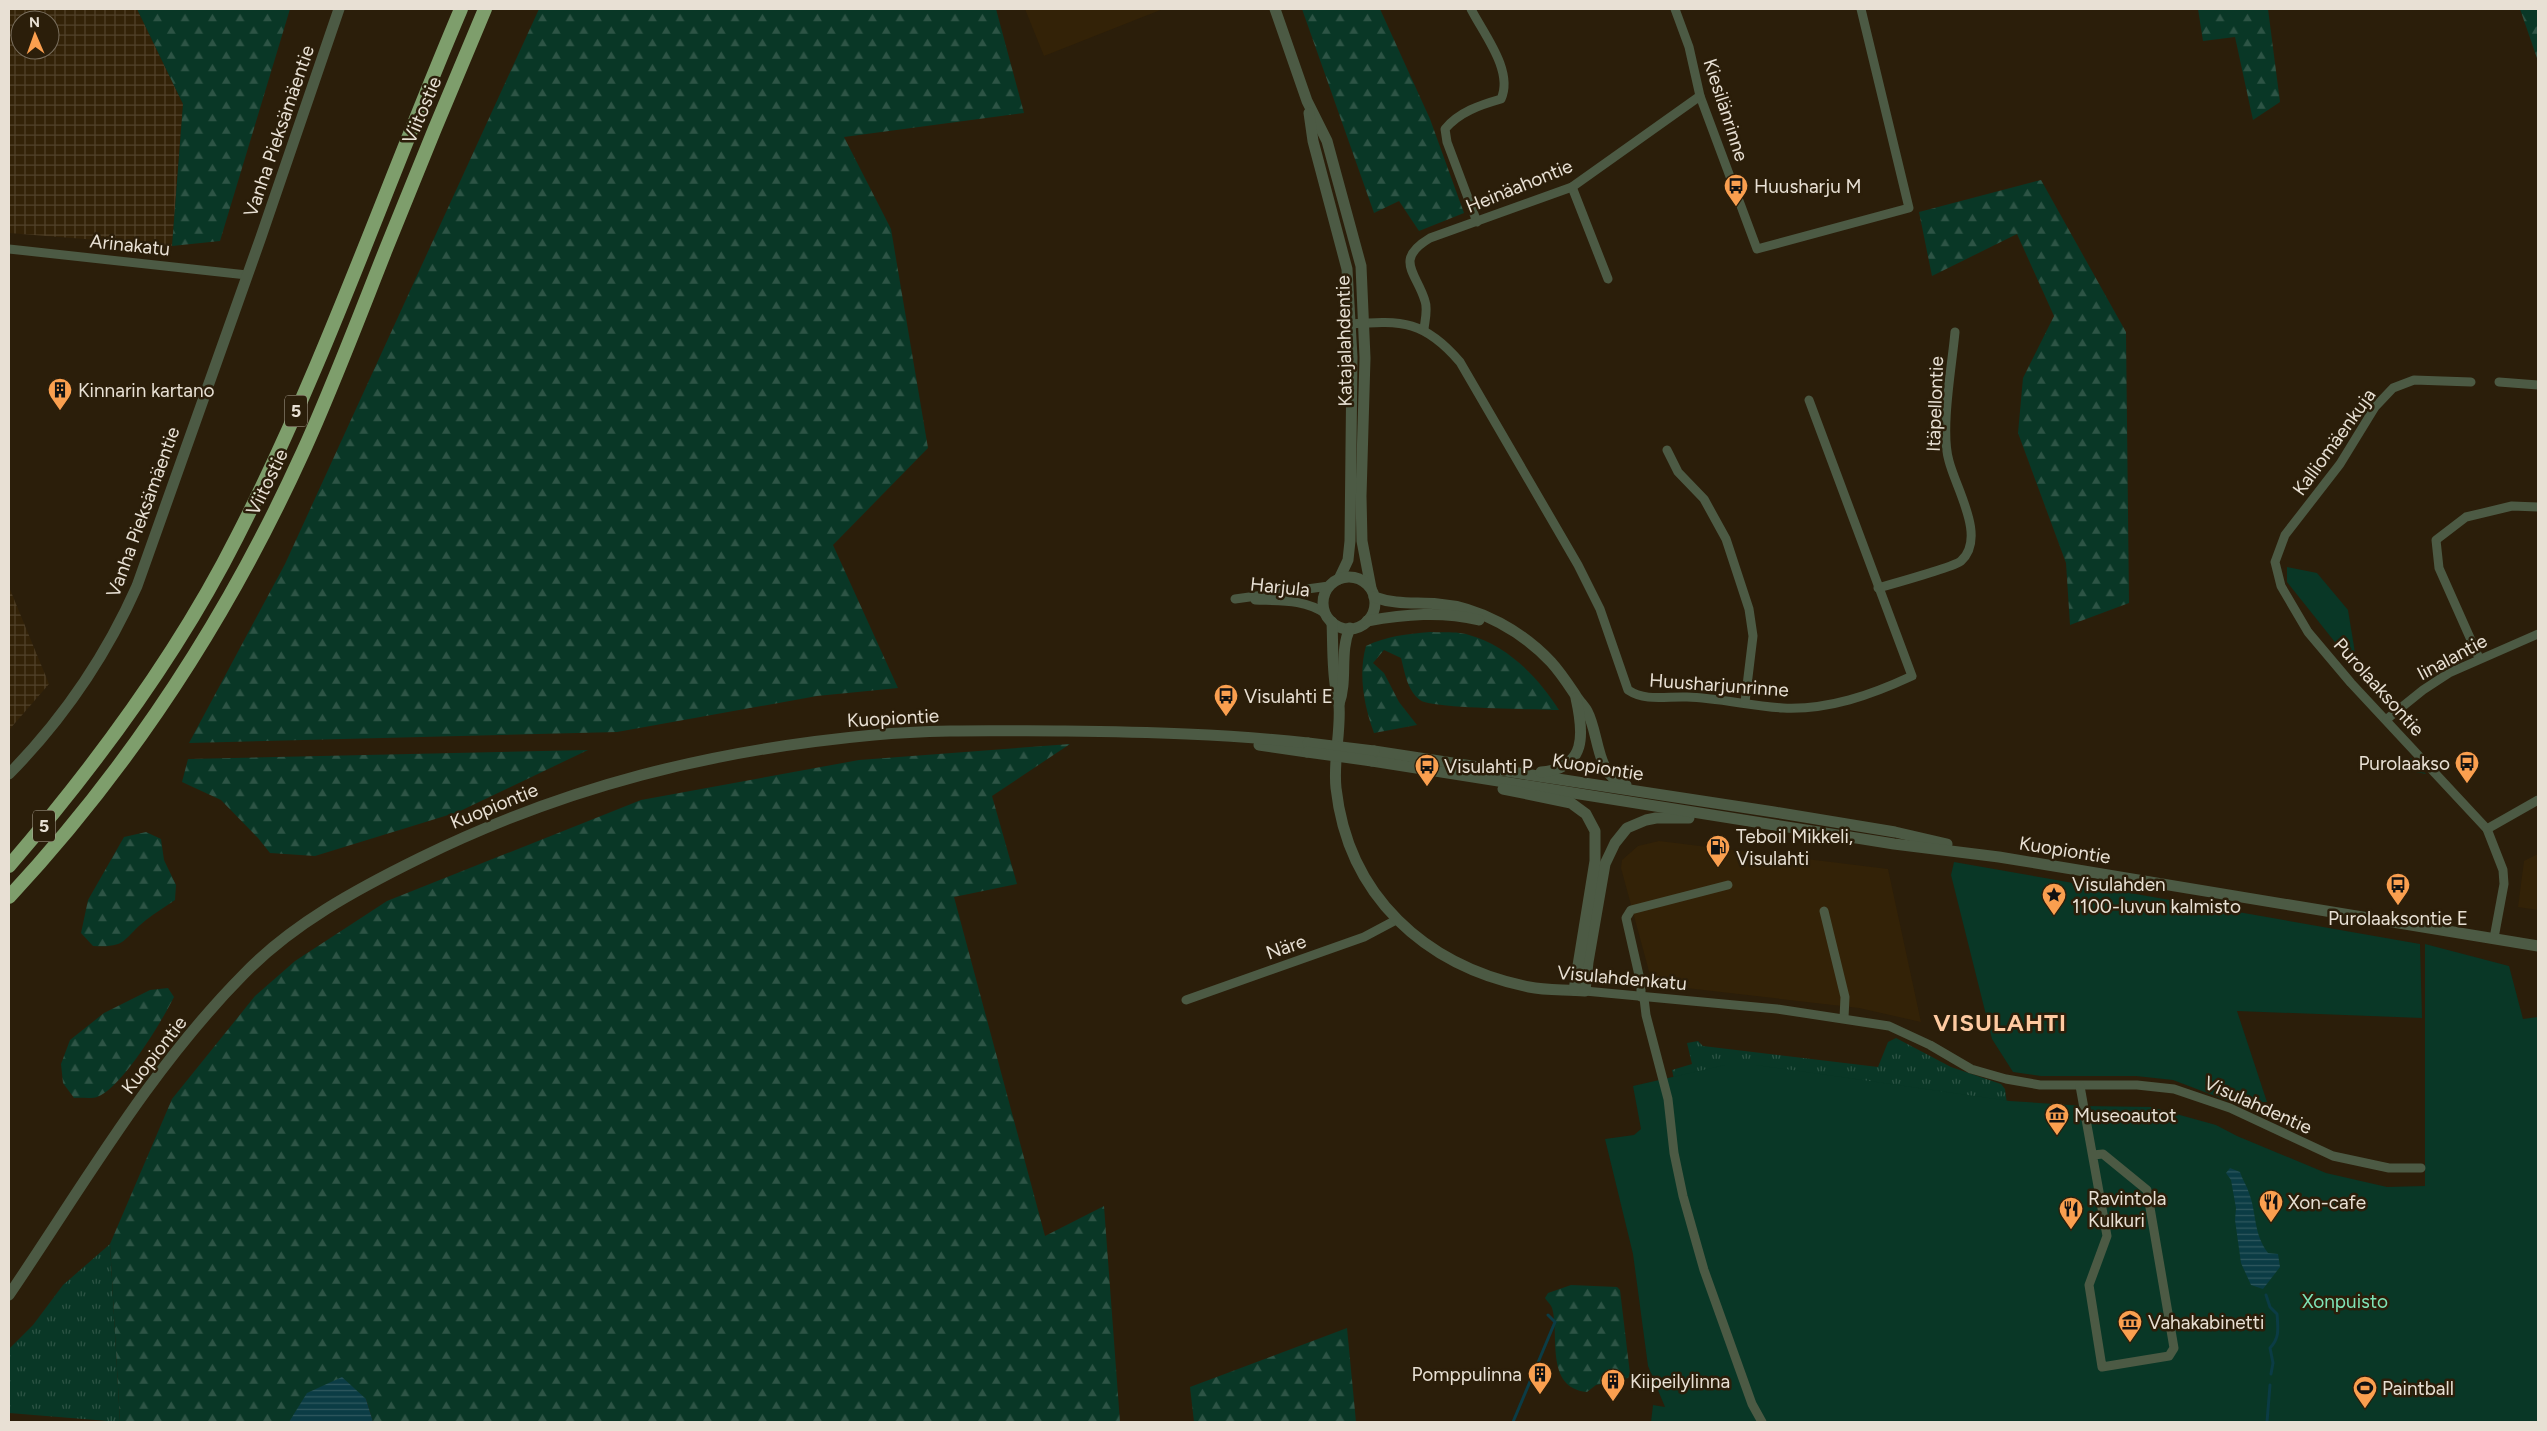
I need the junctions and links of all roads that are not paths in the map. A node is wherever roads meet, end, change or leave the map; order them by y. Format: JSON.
{"nodes":[{"id":1,"x":339,"y":9,"type":"edge"},
{"id":2,"x":461,"y":9,"type":"edge"},
{"id":3,"x":484,"y":9,"type":"edge"},
{"id":4,"x":1275,"y":9,"type":"edge"},
{"id":5,"x":1471,"y":9,"type":"edge"},
{"id":6,"x":1675,"y":9,"type":"edge"},
{"id":7,"x":1861,"y":9,"type":"edge"},
{"id":8,"x":1700,"y":96,"type":"junction"},
{"id":9,"x":1307,"y":101,"type":"junction"},
{"id":10,"x":1572,"y":187,"type":"junction"},
{"id":11,"x":1477,"y":222,"type":"junction"},
{"id":12,"x":9,"y":249,"type":"edge"},
{"id":13,"x":247,"y":275,"type":"junction"},
{"id":14,"x":1608,"y":278,"type":"dead end"},
{"id":15,"x":1364,"y":323,"type":"junction"},
{"id":16,"x":1351,"y":324,"type":"junction"},
{"id":17,"x":1424,"y":329,"type":"junction"},
{"id":18,"x":1955,"y":332,"type":"dead end"},
{"id":19,"x":2471,"y":382,"type":"dead end"},
{"id":20,"x":2499,"y":382,"type":"dead end"},
{"id":21,"x":2538,"y":385,"type":"edge"},
{"id":22,"x":1809,"y":400,"type":"dead end"},
{"id":23,"x":1667,"y":450,"type":"dead end"},
{"id":24,"x":2538,"y":507,"type":"edge"},
{"id":25,"x":1339,"y":579,"type":"junction"},
{"id":26,"x":1329,"y":586,"type":"junction"},
{"id":27,"x":2281,"y":586,"type":"joint"},
{"id":28,"x":1878,"y":588,"type":"junction"},
{"id":29,"x":1372,"y":592,"type":"junction"},
{"id":30,"x":1329,"y":618,"type":"junction"},
{"id":31,"x":1367,"y":621,"type":"junction"},
{"id":32,"x":1500,"y":625,"type":"junction"},
{"id":33,"x":1350,"y":628,"type":"junction"},
{"id":34,"x":2538,"y":634,"type":"edge"},
{"id":35,"x":2479,"y":658,"type":"junction"},
{"id":36,"x":1576,"y":696,"type":"junction"},
{"id":37,"x":1745,"y":702,"type":"junction"},
{"id":38,"x":1339,"y":704,"type":"junction"},
{"id":39,"x":2387,"y":719,"type":"junction"},
{"id":40,"x":1373,"y":756,"type":"junction"},
{"id":41,"x":1469,"y":765,"type":"junction"},
{"id":42,"x":9,"y":774,"type":"edge"},
{"id":43,"x":1464,"y":776,"type":"junction"},
{"id":44,"x":1667,"y":796,"type":"junction"},
{"id":45,"x":2538,"y":800,"type":"edge"},
{"id":46,"x":1760,"y":822,"type":"junction"},
{"id":47,"x":2487,"y":828,"type":"junction"},
{"id":48,"x":1999,"y":857,"type":"junction"},
{"id":49,"x":44,"y":859,"type":"junction"},
{"id":50,"x":9,"y":866,"type":"edge"},
{"id":51,"x":1728,"y":885,"type":"dead end"},
{"id":52,"x":9,"y":897,"type":"edge"},
{"id":53,"x":9,"y":907,"type":"edge"},
{"id":54,"x":1824,"y":911,"type":"dead end"},
{"id":55,"x":1396,"y":920,"type":"junction"},
{"id":56,"x":2494,"y":938,"type":"junction"},
{"id":57,"x":2538,"y":946,"type":"edge"},
{"id":58,"x":1580,"y":990,"type":"junction"},
{"id":59,"x":1643,"y":998,"type":"junction"},
{"id":60,"x":1186,"y":1000,"type":"dead end"},
{"id":61,"x":1844,"y":1018,"type":"junction"},
{"id":62,"x":2080,"y":1086,"type":"junction"},
{"id":63,"x":2093,"y":1155,"type":"junction"},
{"id":64,"x":2420,"y":1168,"type":"dead end"},
{"id":65,"x":9,"y":1295,"type":"edge"},
{"id":66,"x":1762,"y":1422,"type":"edge"}],
"edges":[{"from":1,"to":13,"type":"street","name":"Vanha Pieksämäentie"},
{"from":2,"to":50,"type":"highway","name":"Viitostie","number":"5"},
{"from":3,"to":49,"type":"highway","name":"Viitostie","number":"5"},
{"from":4,"to":9,"type":"street","name":"Katajalahdentie"},
{"from":5,"to":11,"type":"street"},
{"from":6,"to":8,"type":"street","name":"Kiesilänrinne"},
{"from":7,"to":8,"type":"street","name":"Kiesilänrinne"},
{"from":8,"to":10,"type":"street","name":"Heinäahontie"},
{"from":9,"to":15,"type":"street","name":"Katajalahdentie"},
{"from":9,"to":16,"type":"street","name":"Katajalahdentie"},
{"from":10,"to":11,"type":"street","name":"Heinäahontie"},
{"from":10,"to":14,"type":"street"},
{"from":11,"to":17,"type":"street","name":"Heinäahontie"},
{"from":12,"to":13,"type":"street","name":"Arinakatu"},
{"from":13,"to":42,"type":"street","name":"Vanha Pieksämäentie"},
{"from":15,"to":16,"type":"street","name":"Huusharjunrinne"},
{"from":15,"to":17,"type":"street","name":"Huusharjunrinne"},
{"from":15,"to":29,"type":"street","name":"Katajalahdentie"},
{"from":16,"to":25,"type":"street","name":"Katajalahdentie"},
{"from":17,"to":37,"type":"street","name":"Huusharjunrinne"},
{"from":18,"to":28,"type":"street","name":"Itäpellontie"},
{"from":19,"to":27,"type":"street","name":"Kalliomäenkuja"},
{"from":20,"to":21,"type":"street"},
{"from":22,"to":28,"type":"street","name":"Huusharjunrinne"},
{"from":23,"to":37,"type":"street"},
{"from":24,"to":35,"type":"street"},
{"from":25,"to":26,"type":"street"},
{"from":25,"to":29,"type":"street"},
{"from":26,"to":30,"type":"street"},
{"from":26,"to":30,"type":"street","name":"Harjula"},
{"from":27,"to":39,"type":"street","name":"Purolaaksontie"},
{"from":28,"to":37,"type":"street","name":"Huusharjunrinne"},
{"from":29,"to":31,"type":"street"},
{"from":29,"to":32,"type":"street"},
{"from":30,"to":33,"type":"street"},
{"from":30,"to":38,"type":"street","name":"Visulahdenkatu"},
{"from":31,"to":32,"type":"street"},
{"from":31,"to":33,"type":"street"},
{"from":32,"to":36,"type":"street"},
{"from":33,"to":38,"type":"street","name":"Visulahdenkatu"},
{"from":34,"to":35,"type":"street","name":"Iinalantie"},
{"from":35,"to":39,"type":"street","name":"Iinalantie"},
{"from":36,"to":41,"type":"street"},
{"from":36,"to":44,"type":"street"},
{"from":38,"to":55,"type":"street","name":"Visulahdenkatu"},
{"from":39,"to":47,"type":"street","name":"Purolaaksontie"},
{"from":40,"to":41,"type":"street","name":"Kuopiontie"},
{"from":40,"to":43,"type":"street","name":"Kuopiontie"},
{"from":40,"to":65,"type":"street","name":"Kuopiontie","bridge":true},
{"from":41,"to":44,"type":"street","name":"Kuopiontie"},
{"from":43,"to":46,"type":"street","name":"Kuopiontie"},
{"from":43,"to":58,"type":"street"},
{"from":44,"to":48,"type":"street","name":"Kuopiontie"},
{"from":45,"to":47,"type":"street"},
{"from":46,"to":48,"type":"street","name":"Kuopiontie"},
{"from":46,"to":58,"type":"street"},
{"from":47,"to":56,"type":"street","name":"Purolaaksontie"},
{"from":48,"to":56,"type":"street","name":"Kuopiontie"},
{"from":49,"to":52,"type":"highway","name":"Viitostie","number":"5"},
{"from":49,"to":53,"type":"highway"},
{"from":51,"to":59,"type":"street"},
{"from":54,"to":61,"type":"street"},
{"from":55,"to":58,"type":"street","name":"Visulahdenkatu"},
{"from":55,"to":60,"type":"street","name":"Näre"},
{"from":56,"to":57,"type":"street","name":"Kuopiontie"},
{"from":58,"to":59,"type":"street","name":"Visulahdenkatu"},
{"from":59,"to":61,"type":"street","name":"Visulahdenkatu"},
{"from":59,"to":66,"type":"street"},
{"from":61,"to":62,"type":"street","name":"Visulahdenkatu"},
{"from":62,"to":63,"type":"street"},
{"from":62,"to":64,"type":"street","name":"Visulahdentie"},
{"from":63,"to":63,"type":"street"}]}
